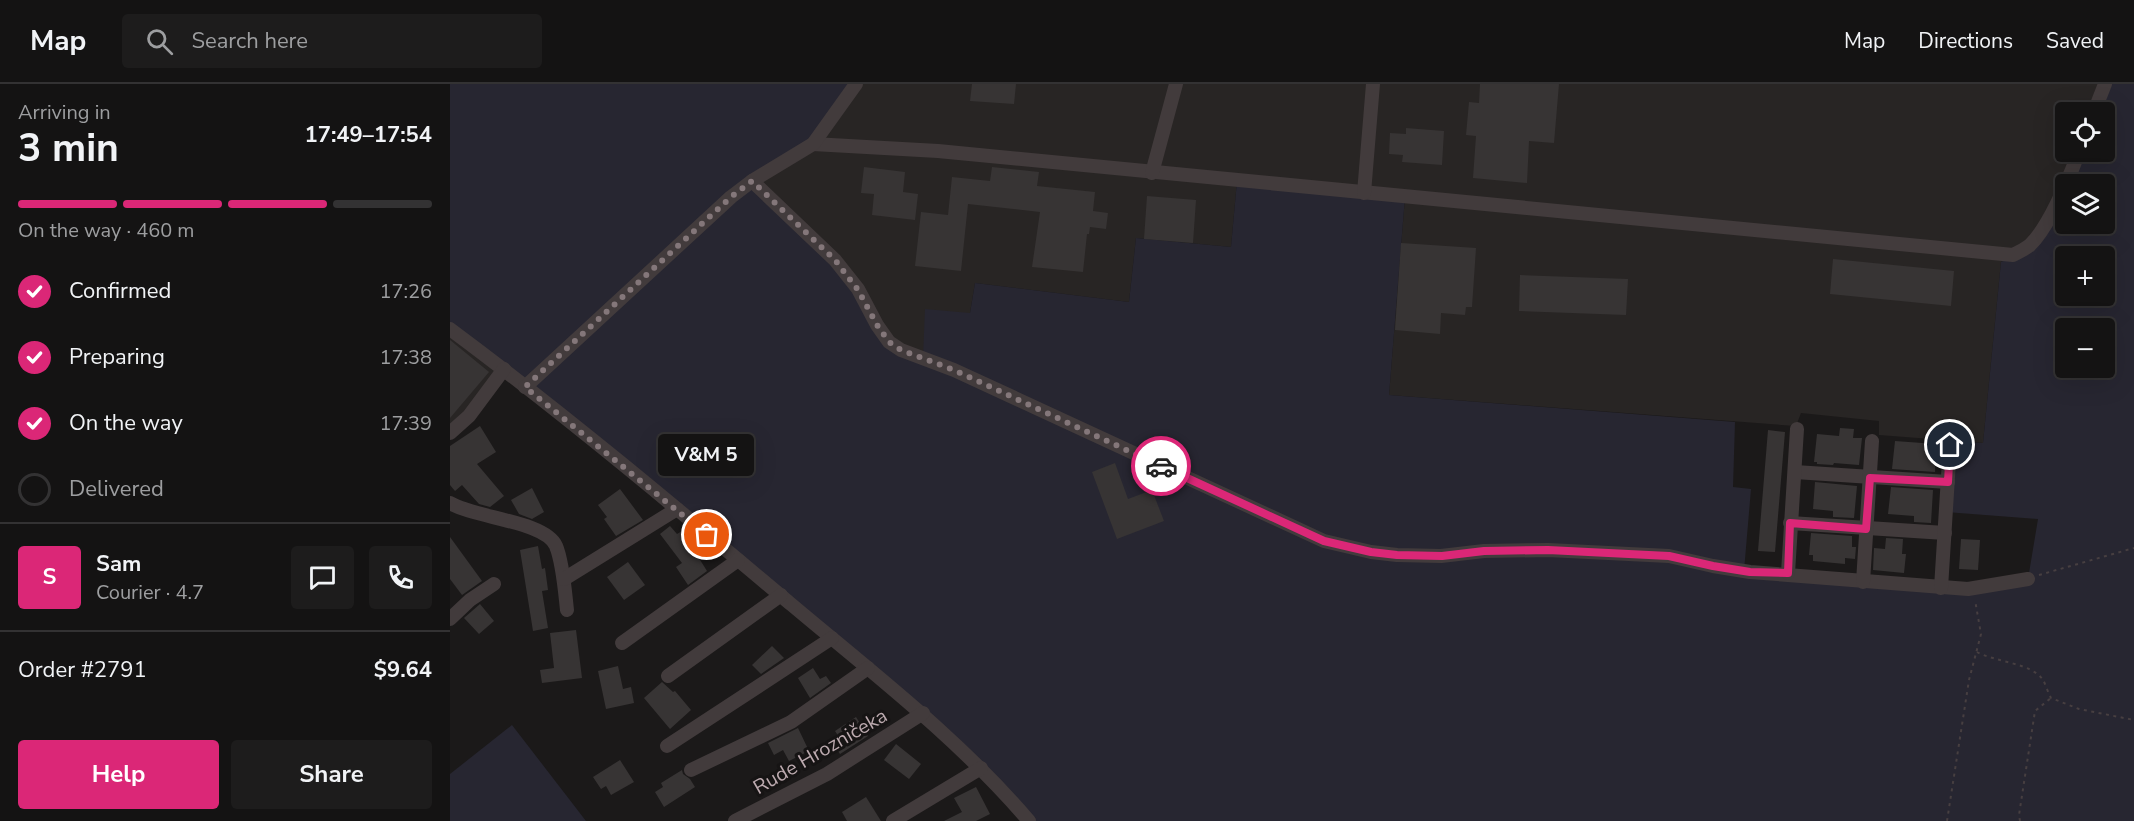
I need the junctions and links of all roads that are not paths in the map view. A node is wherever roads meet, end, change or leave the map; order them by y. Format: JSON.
{"nodes":[{"id":1,"x":856,"y":84,"type":"edge"},
{"id":2,"x":1176,"y":84,"type":"edge"},
{"id":3,"x":1373,"y":84,"type":"edge"},
{"id":4,"x":2105,"y":84,"type":"edge"},
{"id":5,"x":2098,"y":102,"type":"edge"},
{"id":6,"x":813,"y":144,"type":"junction"},
{"id":7,"x":2075,"y":162,"type":"edge"},
{"id":8,"x":1152,"y":173,"type":"junction"},
{"id":9,"x":752,"y":181,"type":"junction"},
{"id":10,"x":1364,"y":193,"type":"junction"},
{"id":11,"x":450,"y":329,"type":"edge"},
{"id":12,"x":504,"y":369,"type":"junction"},
{"id":13,"x":525,"y":387,"type":"junction"},
{"id":14,"x":1797,"y":429,"type":"dead end"},
{"id":15,"x":450,"y":433,"type":"edge"},
{"id":16,"x":1872,"y":441,"type":"dead end"},
{"id":17,"x":1950,"y":445,"type":"dead end"},
{"id":18,"x":1795,"y":472,"type":"junction"},
{"id":19,"x":1870,"y":478,"type":"junction"},
{"id":20,"x":1948,"y":482,"type":"junction"},
{"id":21,"x":450,"y":503,"type":"edge"},
{"id":22,"x":677,"y":509,"type":"junction"},
{"id":23,"x":1790,"y":523,"type":"junction"},
{"id":24,"x":1866,"y":529,"type":"junction"},
{"id":25,"x":1945,"y":533,"type":"junction"},
{"id":26,"x":738,"y":560,"type":"junction"},
{"id":27,"x":1788,"y":573,"type":"junction"},
{"id":28,"x":564,"y":579,"type":"junction"},
{"id":29,"x":2028,"y":579,"type":"road end"},
{"id":30,"x":1863,"y":582,"type":"junction"},
{"id":31,"x":494,"y":584,"type":"dead end"},
{"id":32,"x":1941,"y":588,"type":"junction"},
{"id":33,"x":781,"y":595,"type":"junction"},
{"id":34,"x":567,"y":610,"type":"dead end"},
{"id":35,"x":450,"y":619,"type":"edge"},
{"id":36,"x":832,"y":638,"type":"junction"},
{"id":37,"x":622,"y":642,"type":"dead end"},
{"id":38,"x":868,"y":668,"type":"junction"},
{"id":39,"x":668,"y":676,"type":"dead end"},
{"id":40,"x":923,"y":713,"type":"junction"},
{"id":41,"x":667,"y":746,"type":"dead end"},
{"id":42,"x":981,"y":768,"type":"junction"},
{"id":43,"x":691,"y":770,"type":"dead end"},
{"id":44,"x":735,"y":821,"type":"edge"},
{"id":45,"x":893,"y":821,"type":"edge"},
{"id":46,"x":1029,"y":821,"type":"edge"}],
"edges":[{"from":1,"to":6,"type":"street"},
{"from":2,"to":8,"type":"street"},
{"from":3,"to":10,"type":"street"},
{"from":4,"to":5,"type":"street"},
{"from":6,"to":8,"type":"street"},
{"from":6,"to":9,"type":"street"},
{"from":7,"to":10,"type":"street"},
{"from":8,"to":10,"type":"street"},
{"from":9,"to":13,"type":"street"},
{"from":9,"to":27,"type":"street"},
{"from":11,"to":12,"type":"street","name":"Rude Hrozničeka"},
{"from":12,"to":13,"type":"street","name":"Rude Hrozničeka"},
{"from":12,"to":15,"type":"street"},
{"from":13,"to":22,"type":"street","name":"Rude Hrozničeka"},
{"from":14,"to":18,"type":"street"},
{"from":16,"to":19,"type":"street"},
{"from":17,"to":20,"type":"street"},
{"from":18,"to":19,"type":"street"},
{"from":18,"to":23,"type":"street"},
{"from":19,"to":20,"type":"street"},
{"from":19,"to":24,"type":"street"},
{"from":20,"to":25,"type":"street"},
{"from":21,"to":28,"type":"street"},
{"from":22,"to":26,"type":"street","name":"Rude Hrozničeka"},
{"from":22,"to":28,"type":"street"},
{"from":23,"to":24,"type":"street"},
{"from":23,"to":27,"type":"street"},
{"from":24,"to":25,"type":"street"},
{"from":24,"to":30,"type":"street"},
{"from":25,"to":32,"type":"street"},
{"from":26,"to":33,"type":"street","name":"Rude Hrozničeka"},
{"from":26,"to":37,"type":"street"},
{"from":27,"to":30,"type":"street"},
{"from":28,"to":34,"type":"street"},
{"from":29,"to":32,"type":"street"},
{"from":30,"to":32,"type":"street"},
{"from":31,"to":35,"type":"street"},
{"from":33,"to":36,"type":"street","name":"Rude Hrozničeka"},
{"from":33,"to":39,"type":"street"},
{"from":36,"to":38,"type":"street","name":"Rude Hrozničeka"},
{"from":36,"to":41,"type":"street"},
{"from":38,"to":40,"type":"street","name":"Rude Hrozničeka"},
{"from":38,"to":43,"type":"street","name":"Rude Hrozničeka"},
{"from":40,"to":42,"type":"street","name":"Rude Hrozničeka"},
{"from":40,"to":44,"type":"street","name":"Rude Hrozničeka"},
{"from":42,"to":45,"type":"street"},
{"from":42,"to":46,"type":"street","name":"Rude Hrozničeka"}]}
